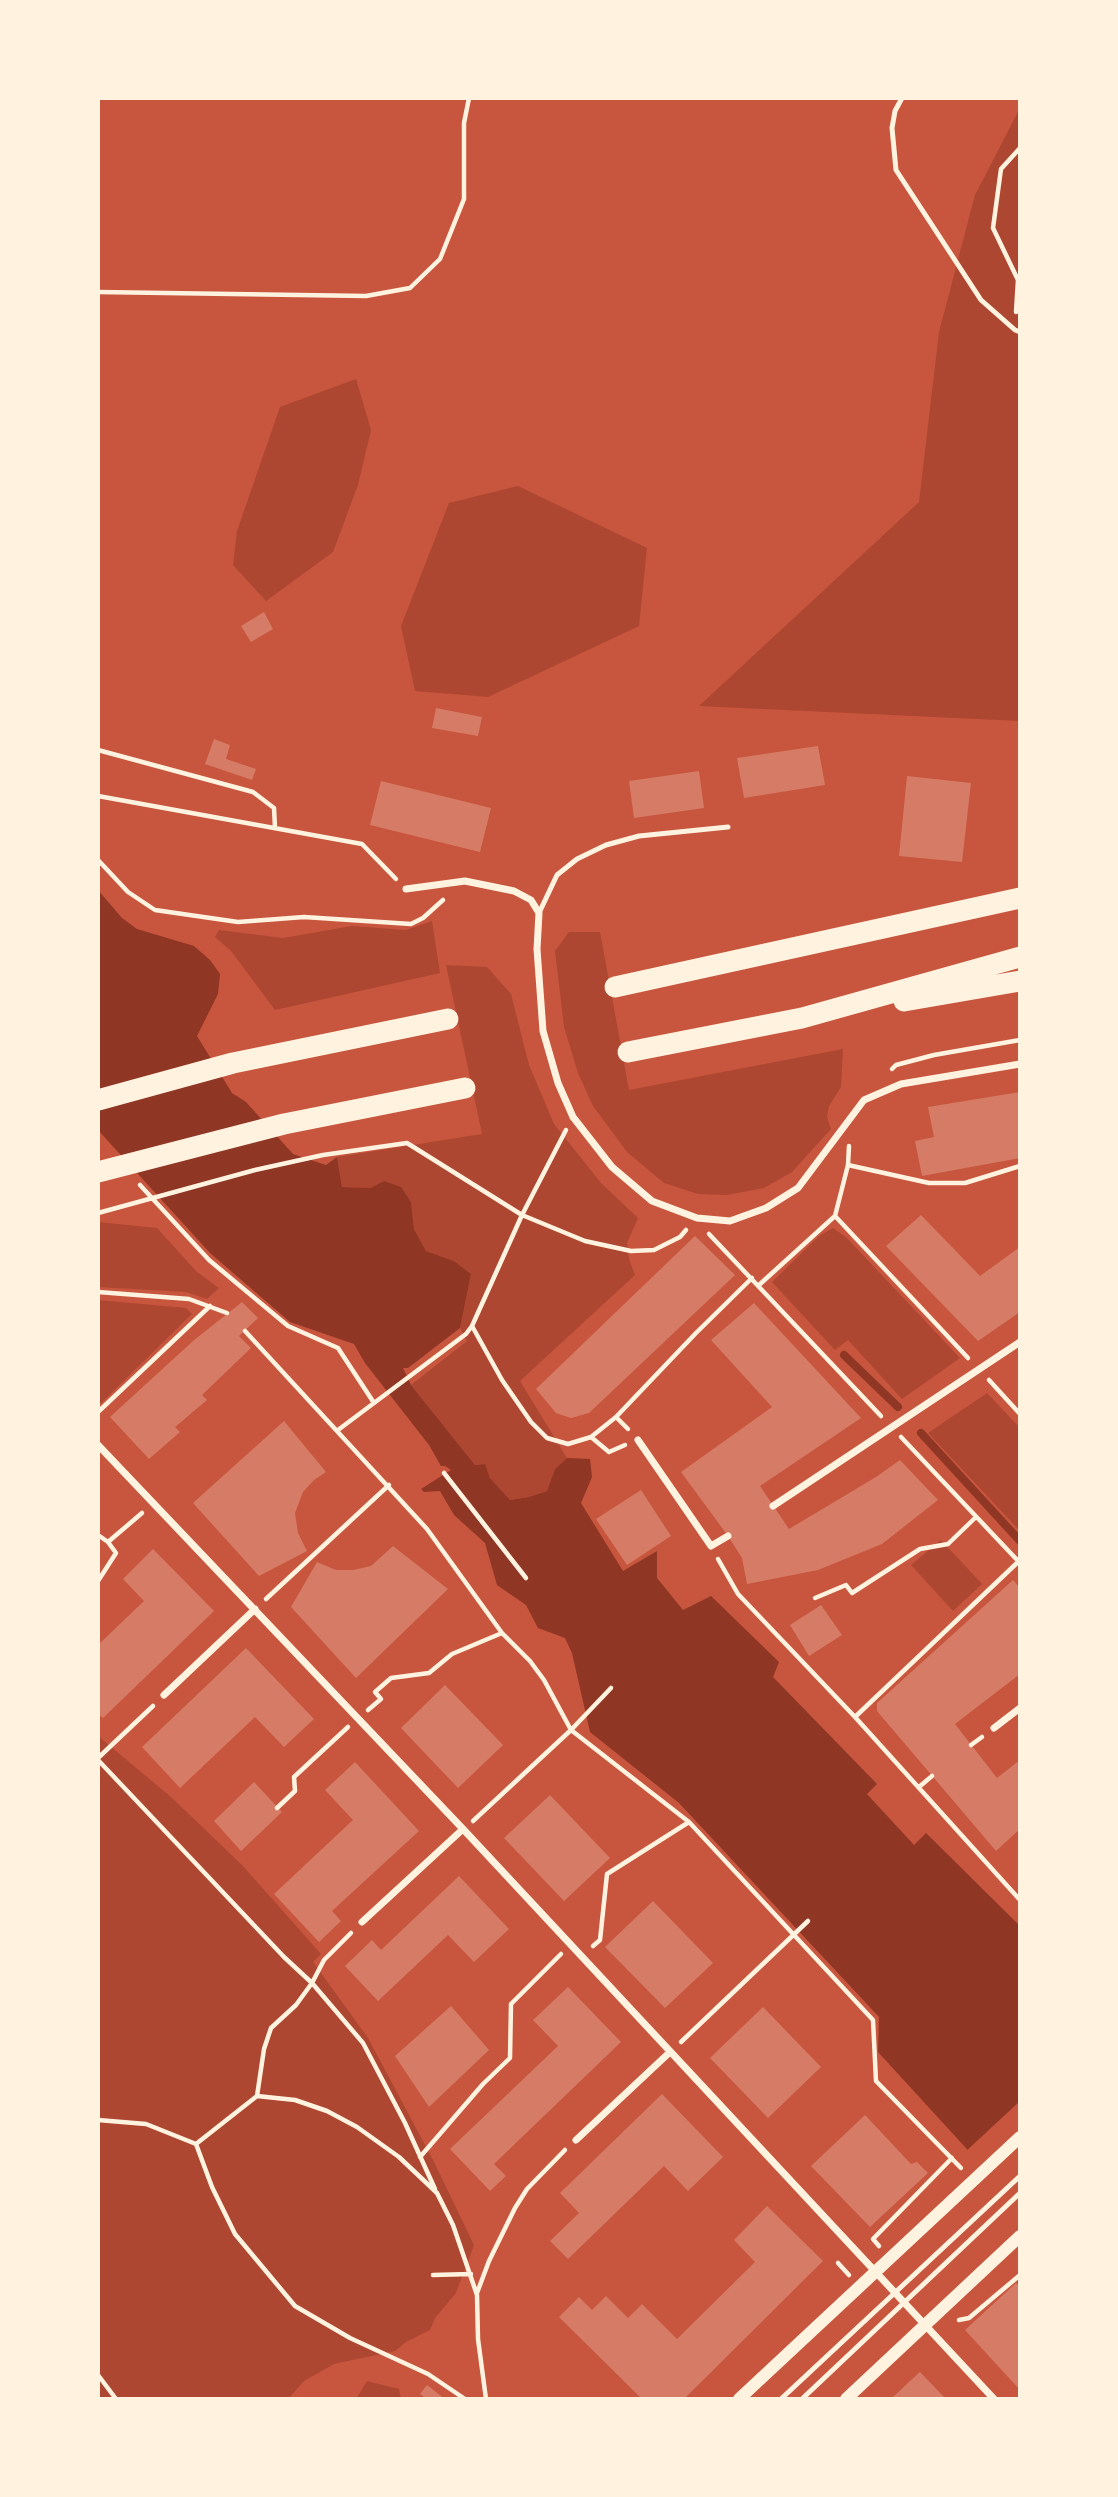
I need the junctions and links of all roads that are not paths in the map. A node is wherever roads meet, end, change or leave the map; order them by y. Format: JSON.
{"nodes":[{"id":1,"x":902,"y":98,"type":"edge"},
{"id":2,"x":1018,"y":331,"type":"edge"},
{"id":3,"x":728,"y":827,"type":"dead end"},
{"id":4,"x":405,"y":889,"type":"road end"},
{"id":5,"x":1020,"y":898,"type":"edge"},
{"id":6,"x":539,"y":913,"type":"junction"},
{"id":7,"x":1020,"y":957,"type":"edge"},
{"id":8,"x":1020,"y":981,"type":"edge"},
{"id":9,"x":615,"y":986,"type":"dead end"},
{"id":10,"x":802,"y":1018,"type":"junction"},
{"id":11,"x":448,"y":1019,"type":"dead end"},
{"id":12,"x":628,"y":1052,"type":"dead end"},
{"id":13,"x":1020,"y":1064,"type":"edge"},
{"id":14,"x":465,"y":1088,"type":"dead end"},
{"id":15,"x":98,"y":1100,"type":"edge"},
{"id":16,"x":98,"y":1171,"type":"edge"},
{"id":17,"x":1020,"y":1342,"type":"edge"},
{"id":18,"x":638,"y":1440,"type":"road end"},
{"id":19,"x":98,"y":1445,"type":"edge"},
{"id":20,"x":773,"y":1506,"type":"dead end"},
{"id":21,"x":728,"y":1536,"type":"dead end"},
{"id":22,"x":255,"y":1609,"type":"junction"},
{"id":23,"x":164,"y":1695,"type":"road end"},
{"id":24,"x":1020,"y":1708,"type":"edge"},
{"id":25,"x":994,"y":1728,"type":"dead end"},
{"id":26,"x":463,"y":1829,"type":"junction"},
{"id":27,"x":362,"y":1922,"type":"road end"},
{"id":28,"x":670,"y":2052,"type":"junction"},
{"id":29,"x":1020,"y":2137,"type":"edge"},
{"id":30,"x":576,"y":2140,"type":"dead end"},
{"id":31,"x":1020,"y":2176,"type":"edge"},
{"id":32,"x":1020,"y":2193,"type":"edge"},
{"id":33,"x":1020,"y":2236,"type":"edge"},
{"id":34,"x":876,"y":2270,"type":"junction"},
{"id":35,"x":895,"y":2293,"type":"junction"},
{"id":36,"x":904,"y":2302,"type":"junction"},
{"id":37,"x":926,"y":2325,"type":"junction"},
{"id":38,"x":740,"y":2399,"type":"edge"},
{"id":39,"x":781,"y":2399,"type":"edge"},
{"id":40,"x":802,"y":2399,"type":"edge"},
{"id":41,"x":846,"y":2399,"type":"edge"},
{"id":42,"x":994,"y":2399,"type":"edge"}],
"edges":[{"from":1,"to":2,"type":"lane"},
{"from":3,"to":6,"type":"lane"},
{"from":4,"to":6,"type":"street"},
{"from":5,"to":9,"type":"highway"},
{"from":6,"to":13,"type":"street"},
{"from":7,"to":10,"type":"highway"},
{"from":8,"to":10,"type":"highway"},
{"from":10,"to":12,"type":"highway"},
{"from":11,"to":15,"type":"highway"},
{"from":14,"to":16,"type":"highway"},
{"from":17,"to":20,"type":"street"},
{"from":18,"to":21,"type":"street"},
{"from":19,"to":22,"type":"street"},
{"from":22,"to":23,"type":"street"},
{"from":22,"to":26,"type":"street"},
{"from":24,"to":25,"type":"street"},
{"from":26,"to":27,"type":"street"},
{"from":26,"to":28,"type":"street"},
{"from":28,"to":30,"type":"street"},
{"from":28,"to":34,"type":"street"},
{"from":29,"to":34,"type":"street"},
{"from":31,"to":35,"type":"lane"},
{"from":32,"to":36,"type":"lane"},
{"from":33,"to":37,"type":"street"},
{"from":34,"to":35,"type":"street"},
{"from":34,"to":38,"type":"street"},
{"from":35,"to":36,"type":"street"},
{"from":35,"to":39,"type":"lane"},
{"from":36,"to":37,"type":"street"},
{"from":36,"to":40,"type":"lane"},
{"from":37,"to":41,"type":"street"},
{"from":37,"to":42,"type":"street"}]}
